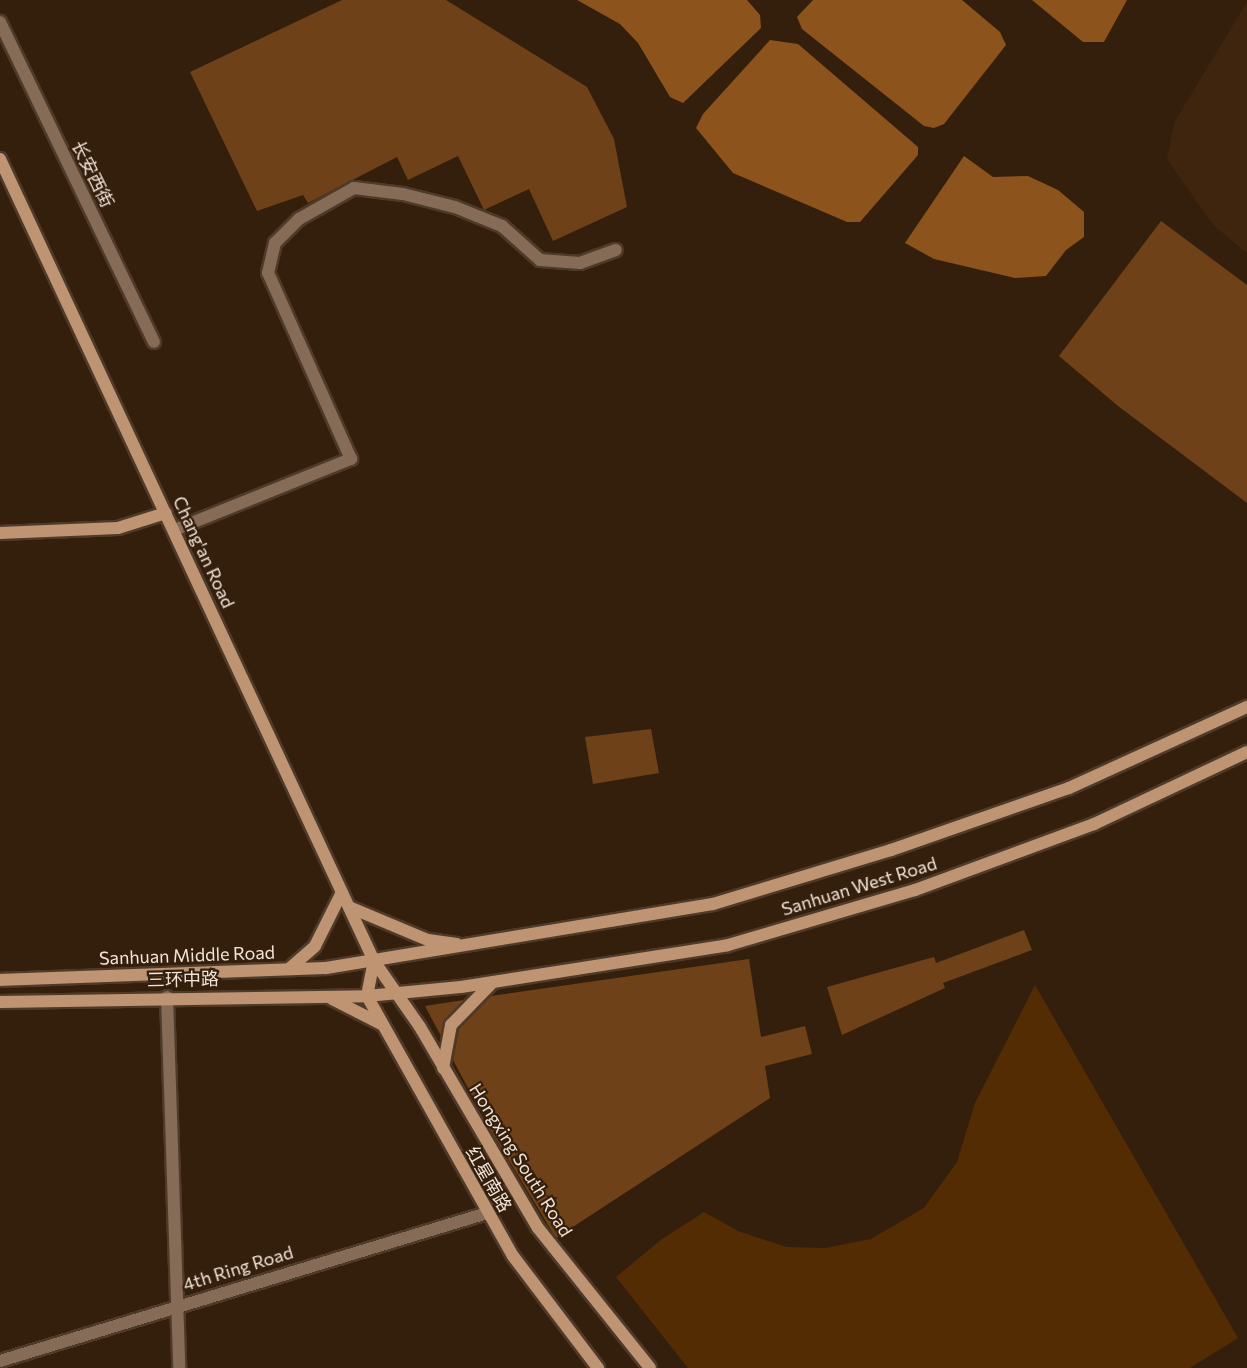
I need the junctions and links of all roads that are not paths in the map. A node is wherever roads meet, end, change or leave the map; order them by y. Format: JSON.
{"nodes":[{"id":1,"x":0,"y":22,"type":"edge"},
{"id":2,"x":0,"y":159,"type":"edge"},
{"id":3,"x":616,"y":250,"type":"dead end"},
{"id":4,"x":154,"y":342,"type":"dead end"},
{"id":5,"x":166,"y":513,"type":"junction"},
{"id":6,"x":174,"y":530,"type":"junction"},
{"id":7,"x":0,"y":533,"type":"edge"},
{"id":8,"x":1247,"y":707,"type":"edge"},
{"id":9,"x":1247,"y":752,"type":"edge"},
{"id":10,"x":342,"y":892,"type":"junction"},
{"id":11,"x":349,"y":907,"type":"junction"},
{"id":12,"x":467,"y":946,"type":"junction"},
{"id":13,"x":374,"y":962,"type":"junction"},
{"id":14,"x":289,"y":969,"type":"junction"},
{"id":15,"x":0,"y":980,"type":"edge"},
{"id":16,"x":493,"y":982,"type":"junction"},
{"id":17,"x":396,"y":993,"type":"junction"},
{"id":18,"x":316,"y":996,"type":"junction"},
{"id":19,"x":367,"y":996,"type":"junction"},
{"id":20,"x":167,"y":997,"type":"junction"},
{"id":21,"x":0,"y":1002,"type":"edge"},
{"id":22,"x":382,"y":1025,"type":"junction"},
{"id":23,"x":443,"y":1068,"type":"junction"},
{"id":24,"x":487,"y":1213,"type":"junction"},
{"id":25,"x":178,"y":1304,"type":"junction"},
{"id":26,"x":0,"y":1362,"type":"edge"},
{"id":27,"x":179,"y":1368,"type":"edge"},
{"id":28,"x":598,"y":1368,"type":"edge"},
{"id":29,"x":650,"y":1368,"type":"edge"}],
"edges":[{"from":1,"to":4,"type":"street","name":"长安西街"},
{"from":2,"to":5,"type":"main road","name":"Chang'an Road"},
{"from":3,"to":6,"type":"street"},
{"from":5,"to":6,"type":"main road","name":"Chang'an Road"},
{"from":5,"to":7,"type":"main road"},
{"from":6,"to":10,"type":"main road","name":"Chang'an Road"},
{"from":8,"to":12,"type":"main road","name":"Sanhuan Middle Road"},
{"from":9,"to":16,"type":"main road","name":"Sanhuan West Road"},
{"from":10,"to":11,"type":"main road","name":"Chang'an Road"},
{"from":10,"to":14,"type":"main road"},
{"from":11,"to":12,"type":"main road"},
{"from":11,"to":13,"type":"main road","name":"Chang'an Road"},
{"from":12,"to":13,"type":"main road","name":"Sanhuan Middle Road"},
{"from":13,"to":14,"type":"main road","name":"Sanhuan Middle Road"},
{"from":13,"to":17,"type":"main road","name":"Hongxing South Road"},
{"from":13,"to":19,"type":"main road"},
{"from":14,"to":15,"type":"main road","name":"Sanhuan Middle Road"},
{"from":16,"to":17,"type":"main road","name":"Sanhuan West Road"},
{"from":16,"to":23,"type":"main road"},
{"from":17,"to":19,"type":"main road","name":"三环中路"},
{"from":17,"to":23,"type":"main road","name":"Hongxing South Road"},
{"from":18,"to":19,"type":"main road","name":"三环中路"},
{"from":18,"to":20,"type":"main road","name":"三环中路"},
{"from":18,"to":22,"type":"main road"},
{"from":19,"to":22,"type":"main road","name":"红星南路"},
{"from":20,"to":21,"type":"main road","name":"三环中路"},
{"from":20,"to":25,"type":"street"},
{"from":22,"to":24,"type":"main road","name":"红星南路"},
{"from":23,"to":29,"type":"main road","name":"Hongxing South Road"},
{"from":24,"to":25,"type":"street","name":"4th Ring Road"},
{"from":24,"to":28,"type":"main road","name":"红星南路"},
{"from":25,"to":26,"type":"street","name":"4th Ring Road"},
{"from":25,"to":27,"type":"street"}]}
